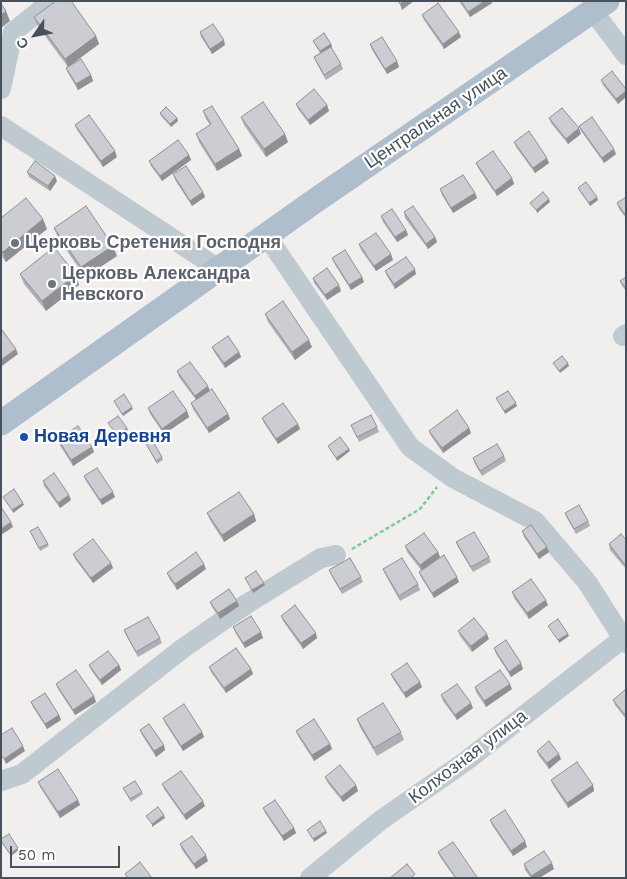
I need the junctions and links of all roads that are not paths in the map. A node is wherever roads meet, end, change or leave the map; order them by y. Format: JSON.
{"nodes":[{"id":1,"x":52,"y":1,"type":"edge"},
{"id":2,"x":600,"y":6,"type":"edge"},
{"id":3,"x":626,"y":55,"type":"edge"},
{"id":4,"x":1,"y":89,"type":"edge"},
{"id":5,"x":1,"y":126,"type":"edge"},
{"id":6,"x":266,"y":235,"type":"junction"},
{"id":7,"x":219,"y":268,"type":"junction"},
{"id":8,"x":1,"y":423,"type":"edge"},
{"id":9,"x":336,"y":555,"type":"road end"},
{"id":10,"x":625,"y":639,"type":"edge"},
{"id":11,"x":1,"y":781,"type":"edge"},
{"id":12,"x":310,"y":878,"type":"edge"}],
"edges":[{"from":1,"to":4,"type":"street"},
{"from":2,"to":3,"type":"street"},
{"from":2,"to":6,"type":"main road","name":"Центральная улица"},
{"from":5,"to":7,"type":"street"},
{"from":6,"to":7,"type":"main road","name":"Центральная улица"},
{"from":6,"to":10,"type":"street"},
{"from":7,"to":8,"type":"main road","name":"Центральная улица"},
{"from":9,"to":11,"type":"street"},
{"from":10,"to":12,"type":"street","name":"Колхозная улица"}]}
